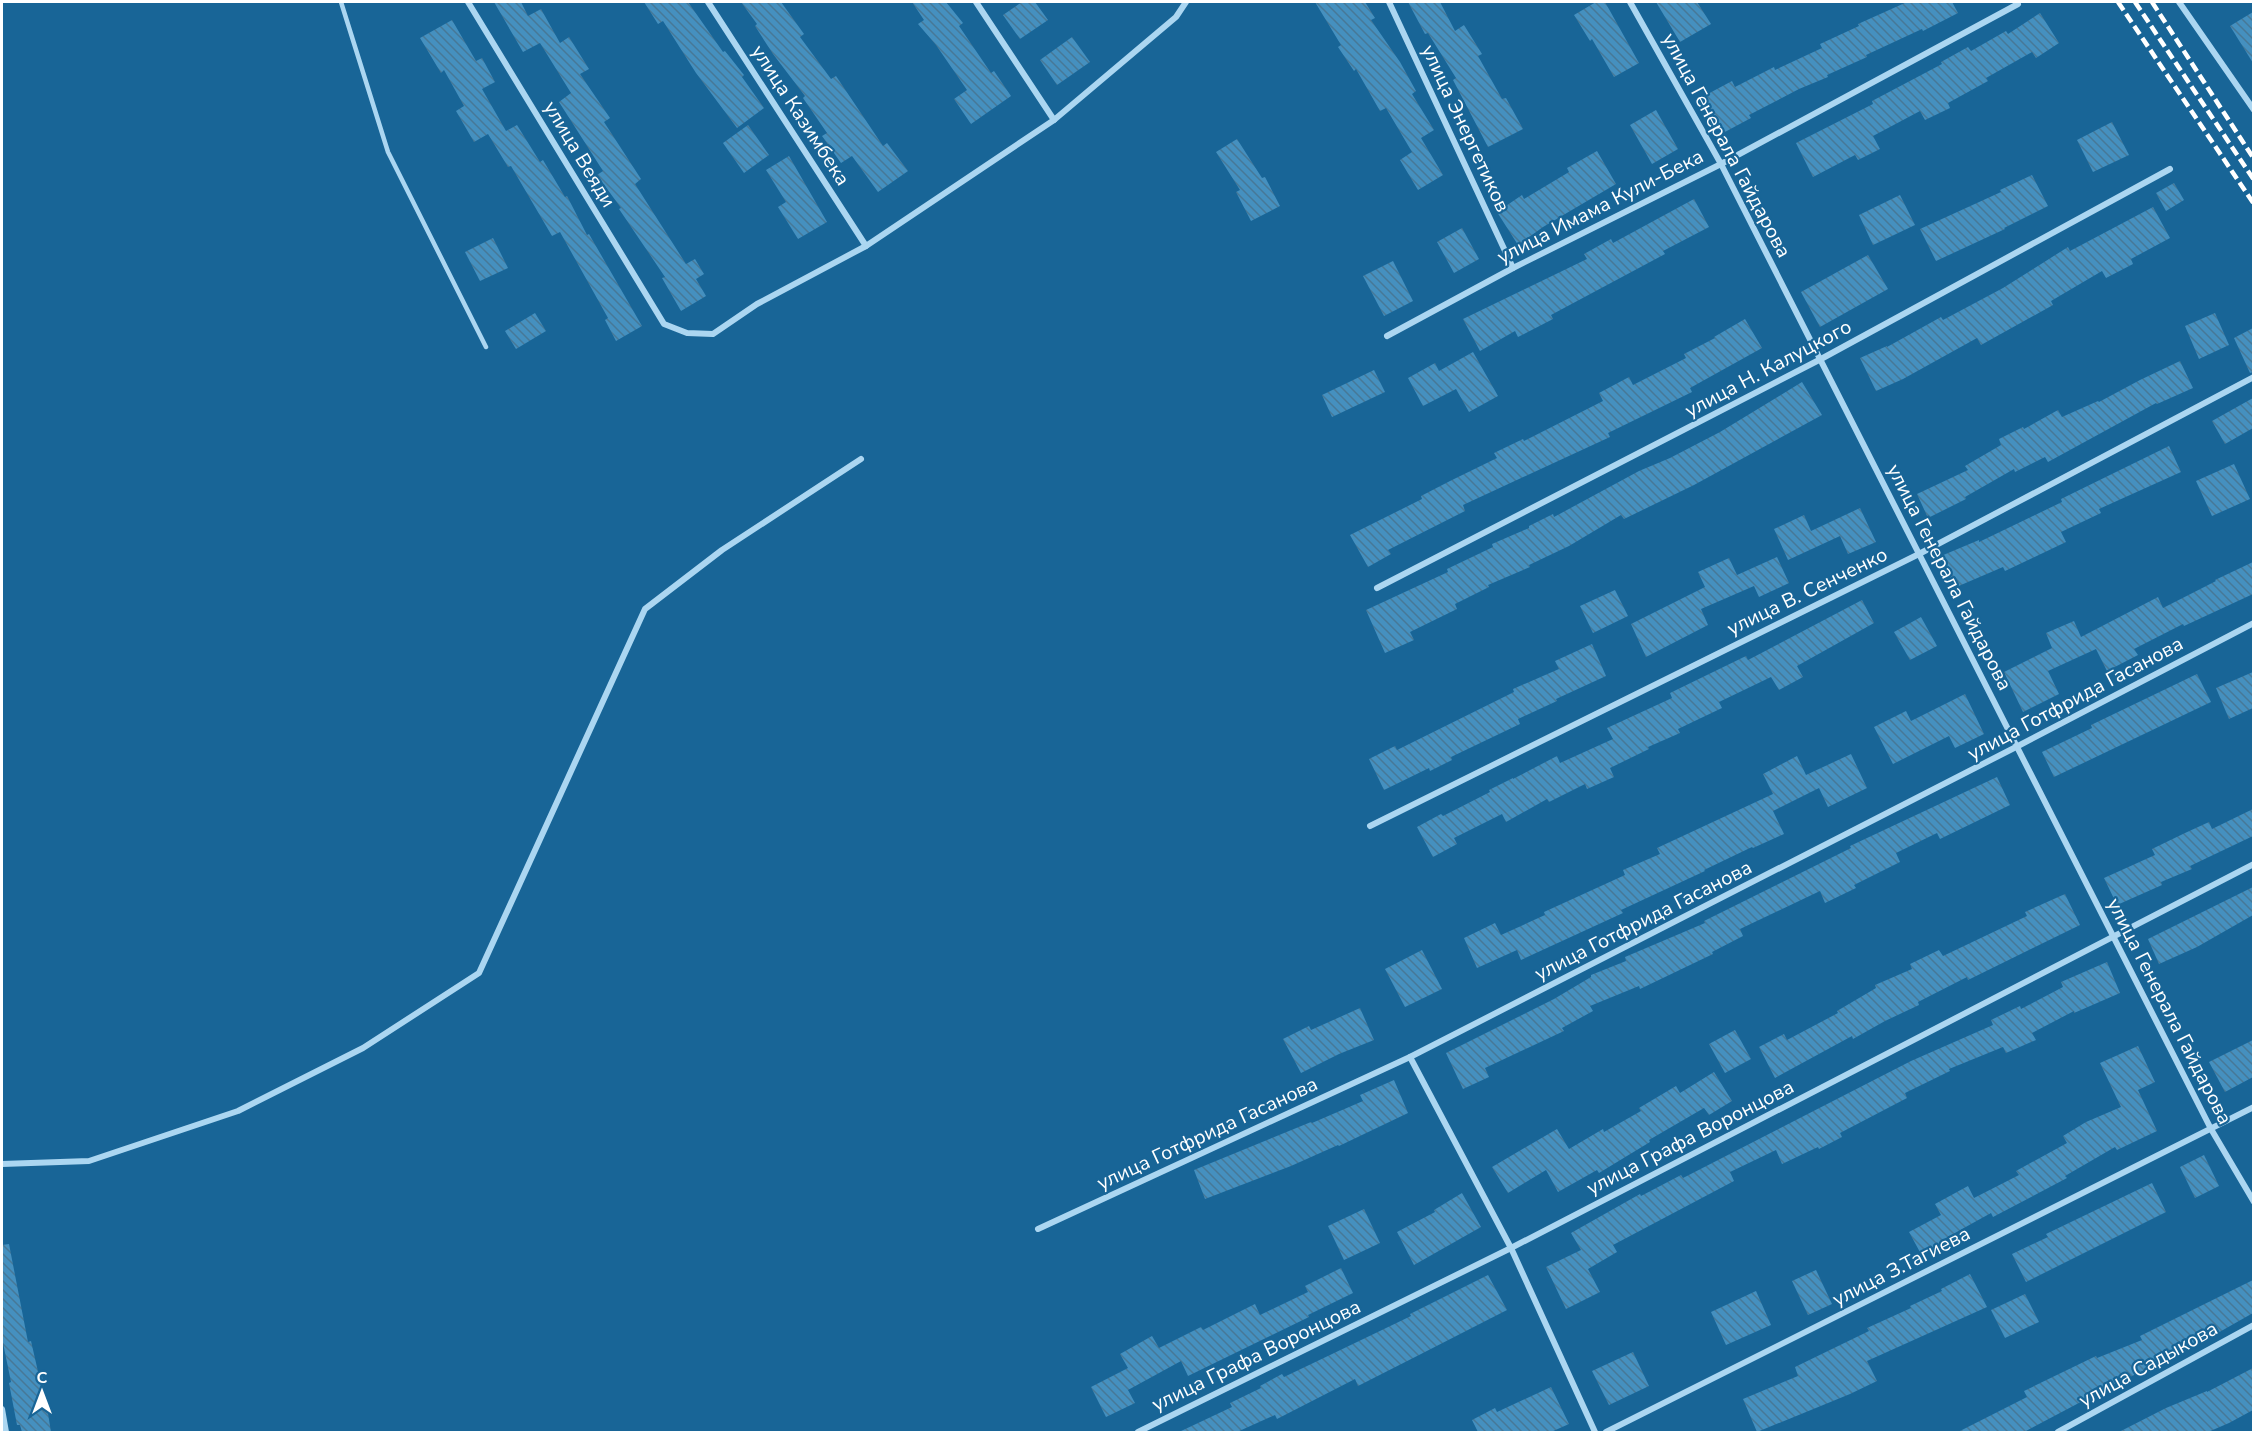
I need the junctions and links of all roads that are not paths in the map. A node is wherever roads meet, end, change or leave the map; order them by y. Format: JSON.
{"nodes":[{"id":1,"x":341,"y":2,"type":"edge"},
{"id":2,"x":468,"y":2,"type":"edge"},
{"id":3,"x":708,"y":2,"type":"edge"},
{"id":4,"x":976,"y":2,"type":"edge"},
{"id":5,"x":1186,"y":2,"type":"edge"},
{"id":6,"x":1389,"y":2,"type":"edge"},
{"id":7,"x":1630,"y":2,"type":"edge"},
{"id":8,"x":2178,"y":2,"type":"edge"},
{"id":9,"x":2018,"y":4,"type":"dead end"},
{"id":10,"x":2253,"y":110,"type":"edge"},
{"id":11,"x":1054,"y":120,"type":"junction"},
{"id":12,"x":1721,"y":164,"type":"junction"},
{"id":13,"x":2170,"y":169,"type":"dead end"},
{"id":14,"x":866,"y":246,"type":"junction"},
{"id":15,"x":1513,"y":268,"type":"junction"},
{"id":16,"x":1387,"y":336,"type":"dead end"},
{"id":17,"x":486,"y":348,"type":"dead end"},
{"id":18,"x":1821,"y":359,"type":"junction"},
{"id":19,"x":2253,"y":377,"type":"edge"},
{"id":20,"x":861,"y":459,"type":"dead end"},
{"id":21,"x":1919,"y":554,"type":"junction"},
{"id":22,"x":1377,"y":588,"type":"dead end"},
{"id":23,"x":2253,"y":623,"type":"edge"},
{"id":24,"x":2018,"y":746,"type":"junction"},
{"id":25,"x":1370,"y":826,"type":"dead end"},
{"id":26,"x":2253,"y":864,"type":"edge"},
{"id":27,"x":2113,"y":937,"type":"junction"},
{"id":28,"x":1410,"y":1058,"type":"junction"},
{"id":29,"x":2253,"y":1107,"type":"edge"},
{"id":30,"x":2211,"y":1130,"type":"junction"},
{"id":31,"x":2,"y":1164,"type":"edge"},
{"id":32,"x":2253,"y":1202,"type":"edge"},
{"id":33,"x":1038,"y":1229,"type":"dead end"},
{"id":34,"x":1511,"y":1248,"type":"junction"},
{"id":35,"x":2253,"y":1325,"type":"edge"},
{"id":36,"x":2,"y":1409,"type":"edge"},
{"id":37,"x":6,"y":1432,"type":"edge"},
{"id":38,"x":1138,"y":1432,"type":"edge"},
{"id":39,"x":1595,"y":1432,"type":"edge"},
{"id":40,"x":1606,"y":1432,"type":"edge"},
{"id":41,"x":2058,"y":1432,"type":"edge"}],
"edges":[{"from":1,"to":17,"type":"lane"},
{"from":2,"to":14,"type":"street","name":"улица Веяди"},
{"from":3,"to":14,"type":"street","name":"улица Казимбека"},
{"from":4,"to":11,"type":"street"},
{"from":5,"to":11,"type":"street"},
{"from":6,"to":15,"type":"street","name":"улица Энергетиков"},
{"from":7,"to":12,"type":"street","name":"улица Генерала Гайдарова"},
{"from":8,"to":10,"type":"street"},
{"from":9,"to":12,"type":"street","name":"улица Имама Кули-Бека"},
{"from":11,"to":14,"type":"street"},
{"from":12,"to":15,"type":"street","name":"улица Имама Кули-Бека"},
{"from":12,"to":18,"type":"street","name":"улица Генерала Гайдарова"},
{"from":13,"to":18,"type":"street","name":"улица Н. Калуцкого"},
{"from":15,"to":16,"type":"street","name":"улица Имама Кули-Бека"},
{"from":18,"to":21,"type":"street","name":"улица Генерала Гайдарова"},
{"from":18,"to":22,"type":"street","name":"улица Н. Калуцкого"},
{"from":19,"to":21,"type":"street","name":"улица В. Сенченко"},
{"from":20,"to":31,"type":"street"},
{"from":21,"to":24,"type":"street","name":"улица Генерала Гайдарова"},
{"from":21,"to":25,"type":"street","name":"улица В. Сенченко"},
{"from":23,"to":24,"type":"street","name":"улица Готфрида Гасанова"},
{"from":24,"to":27,"type":"street","name":"улица Генерала Гайдарова"},
{"from":24,"to":28,"type":"street","name":"улица Готфрида Гасанова"},
{"from":26,"to":27,"type":"street","name":"улица Графа Воронцова"},
{"from":27,"to":30,"type":"street","name":"улица Генерала Гайдарова"},
{"from":27,"to":34,"type":"street","name":"улица Графа Воронцова"},
{"from":28,"to":33,"type":"street","name":"улица Готфрида Гасанова"},
{"from":28,"to":34,"type":"street"},
{"from":29,"to":30,"type":"street","name":"улица З.Тагиева"},
{"from":30,"to":32,"type":"street","name":"улица Генерала Гайдарова"},
{"from":30,"to":40,"type":"street","name":"улица З.Тагиева"},
{"from":34,"to":38,"type":"street","name":"улица Графа Воронцова"},
{"from":34,"to":39,"type":"street"},
{"from":35,"to":41,"type":"street","name":"улица Садыкова"},
{"from":36,"to":37,"type":"street"}]}
